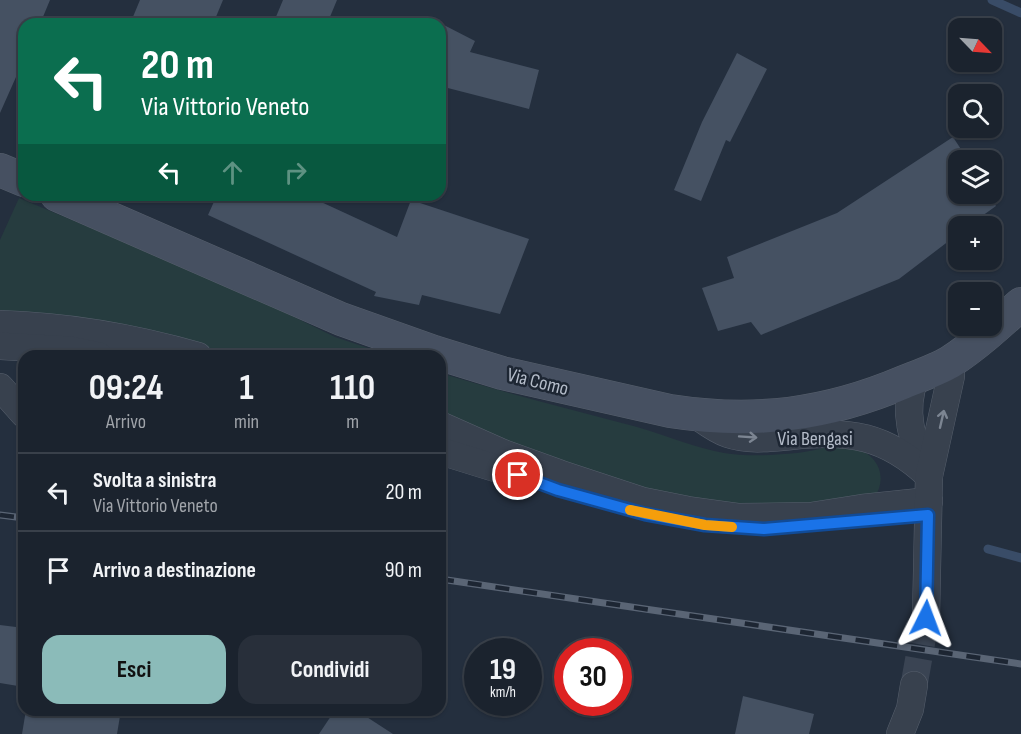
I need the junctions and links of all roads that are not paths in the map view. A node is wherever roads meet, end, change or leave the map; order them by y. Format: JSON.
{"nodes":[{"id":1,"x":0,"y":170,"type":"edge"},
{"id":2,"x":18,"y":178,"type":"edge"},
{"id":3,"x":71,"y":201,"type":"edge"},
{"id":4,"x":1021,"y":304,"type":"edge"},
{"id":5,"x":0,"y":324,"type":"edge"},
{"id":6,"x":0,"y":346,"type":"edge"},
{"id":7,"x":70,"y":350,"type":"edge"},
{"id":8,"x":178,"y":350,"type":"edge"},
{"id":9,"x":428,"y":350,"type":"edge"},
{"id":10,"x":446,"y":356,"type":"edge"},
{"id":11,"x":948,"y":363,"type":"junction"},
{"id":12,"x":915,"y":378,"type":"junction"},
{"id":13,"x":0,"y":387,"type":"edge"},
{"id":14,"x":18,"y":407,"type":"edge"},
{"id":15,"x":696,"y":415,"type":"junction"},
{"id":16,"x":446,"y":428,"type":"edge"},
{"id":17,"x":446,"y":453,"type":"edge"},
{"id":18,"x":929,"y":497,"type":"junction"},
{"id":19,"x":926,"y":618,"type":"tunnel mouth"},
{"id":20,"x":914,"y":685,"type":"tunnel mouth"},
{"id":21,"x":900,"y":734,"type":"edge"}],
"edges":[{"from":1,"to":2,"type":"street"},
{"from":3,"to":9,"type":"street","name":"Via Como"},
{"from":4,"to":11,"type":"street","name":"Via Como"},
{"from":5,"to":8,"type":"street"},
{"from":6,"to":7,"type":"street"},
{"from":10,"to":15,"type":"street","name":"Via Como"},
{"from":11,"to":12,"type":"street","name":"Via Como"},
{"from":18,"to":11,"type":"street","one_way":true},
{"from":12,"to":15,"type":"street","name":"Via Como"},
{"from":12,"to":18,"type":"street"},
{"from":13,"to":14,"type":"street"},
{"from":15,"to":18,"type":"street","name":"Via Bengasi","one_way":true},
{"from":16,"to":18,"type":"street"},
{"from":17,"to":18,"type":"street"},
{"from":18,"to":19,"type":"street"},
{"from":20,"to":21,"type":"street"}]}
